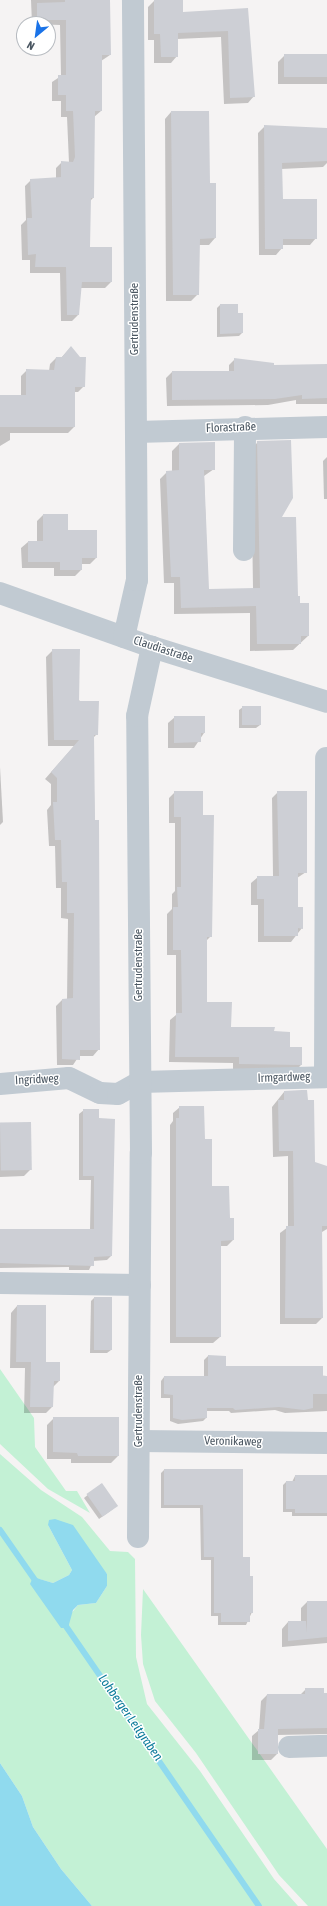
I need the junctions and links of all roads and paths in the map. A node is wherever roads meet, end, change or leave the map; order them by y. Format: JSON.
{"nodes":[{"id":1,"x":132,"y":0,"type":"edge"},
{"id":2,"x":327,"y":426,"type":"edge"},
{"id":3,"x":245,"y":427,"type":"junction"},
{"id":4,"x":136,"y":432,"type":"junction"},
{"id":5,"x":244,"y":550,"type":"dead end"},
{"id":6,"x":0,"y":594,"type":"edge"},
{"id":7,"x":124,"y":637,"type":"junction"},
{"id":8,"x":152,"y":647,"type":"junction"},
{"id":9,"x":327,"y":702,"type":"edge"},
{"id":10,"x":326,"y":758,"type":"edge"},
{"id":11,"x":140,"y":1082,"type":"junction"},
{"id":12,"x":0,"y":1084,"type":"edge"},
{"id":13,"x":0,"y":1283,"type":"edge"},
{"id":14,"x":140,"y":1285,"type":"junction"},
{"id":15,"x":139,"y":1442,"type":"junction"},
{"id":16,"x":327,"y":1443,"type":"edge"},
{"id":17,"x":138,"y":1537,"type":"dead end"},
{"id":18,"x":327,"y":1746,"type":"edge"},
{"id":19,"x":289,"y":1747,"type":"dead end"}],
"edges":[{"from":1,"to":4,"type":"street","name":"Gertrudenstraße"},
{"from":2,"to":3,"type":"street","name":"Florastraße"},
{"from":3,"to":4,"type":"street","name":"Florastraße"},
{"from":3,"to":5,"type":"street"},
{"from":4,"to":7,"type":"street","name":"Gertrudenstraße"},
{"from":6,"to":7,"type":"street","name":"Claudiastraße"},
{"from":7,"to":8,"type":"street","name":"Claudiastraße"},
{"from":8,"to":9,"type":"street","name":"Claudiastraße"},
{"from":8,"to":11,"type":"street","name":"Gertrudenstraße"},
{"from":10,"to":11,"type":"street","name":"Irmgardweg"},
{"from":11,"to":12,"type":"street","name":"Ingridweg"},
{"from":11,"to":14,"type":"street","name":"Gertrudenstraße"},
{"from":13,"to":14,"type":"street"},
{"from":14,"to":15,"type":"street","name":"Gertrudenstraße"},
{"from":15,"to":16,"type":"street","name":"Veronikaweg"},
{"from":15,"to":17,"type":"street","name":"Gertrudenstraße"},
{"from":18,"to":19,"type":"street"}]}
